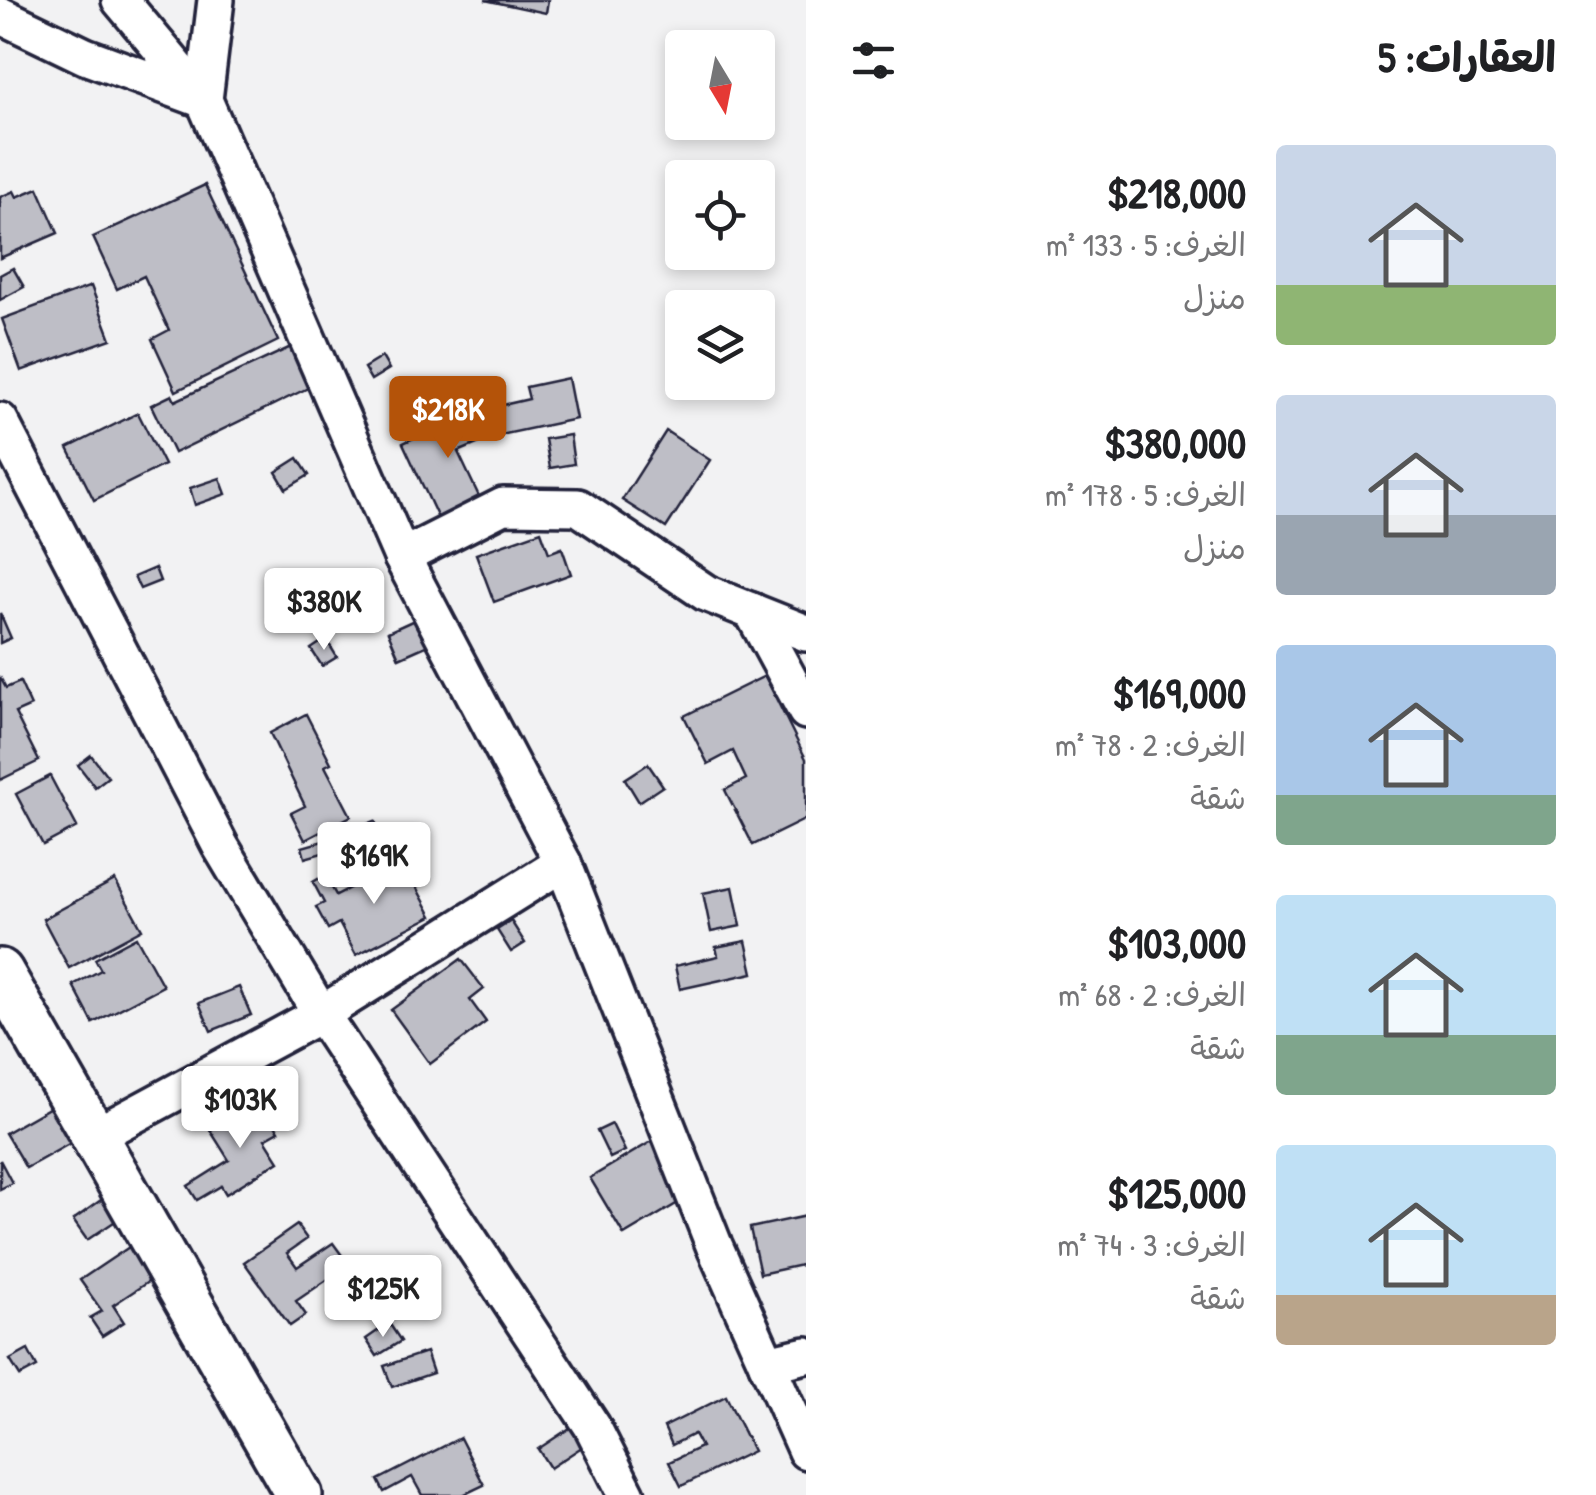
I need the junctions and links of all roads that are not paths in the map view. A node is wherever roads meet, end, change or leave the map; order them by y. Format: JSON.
{"nodes":[{"id":1,"x":120,"y":0,"type":"edge"},
{"id":2,"x":216,"y":0,"type":"edge"},
{"id":3,"x":0,"y":15,"type":"edge"},
{"id":4,"x":204,"y":100,"type":"junction"},
{"id":5,"x":0,"y":421,"type":"edge"},
{"id":6,"x":402,"y":557,"type":"junction"},
{"id":7,"x":752,"y":611,"type":"junction"},
{"id":8,"x":806,"y":632,"type":"edge"},
{"id":9,"x":806,"y":710,"type":"edge"},
{"id":10,"x":563,"y":863,"type":"junction"},
{"id":11,"x":0,"y":972,"type":"edge"},
{"id":12,"x":320,"y":1014,"type":"junction"},
{"id":13,"x":93,"y":1137,"type":"junction"},
{"id":14,"x":806,"y":1354,"type":"edge"},
{"id":15,"x":767,"y":1364,"type":"junction"},
{"id":16,"x":806,"y":1451,"type":"edge"},
{"id":17,"x":298,"y":1495,"type":"edge"},
{"id":18,"x":627,"y":1495,"type":"edge"}],
"edges":[{"from":1,"to":4,"type":"street"},
{"from":2,"to":4,"type":"street"},
{"from":3,"to":4,"type":"street"},
{"from":4,"to":6,"type":"street"},
{"from":5,"to":12,"type":"street"},
{"from":6,"to":7,"type":"street"},
{"from":6,"to":10,"type":"street"},
{"from":7,"to":8,"type":"street"},
{"from":7,"to":9,"type":"street"},
{"from":10,"to":12,"type":"street"},
{"from":10,"to":15,"type":"street"},
{"from":11,"to":13,"type":"street"},
{"from":12,"to":13,"type":"street"},
{"from":12,"to":18,"type":"street"},
{"from":13,"to":17,"type":"street"},
{"from":14,"to":15,"type":"street"},
{"from":15,"to":16,"type":"street"}]}
